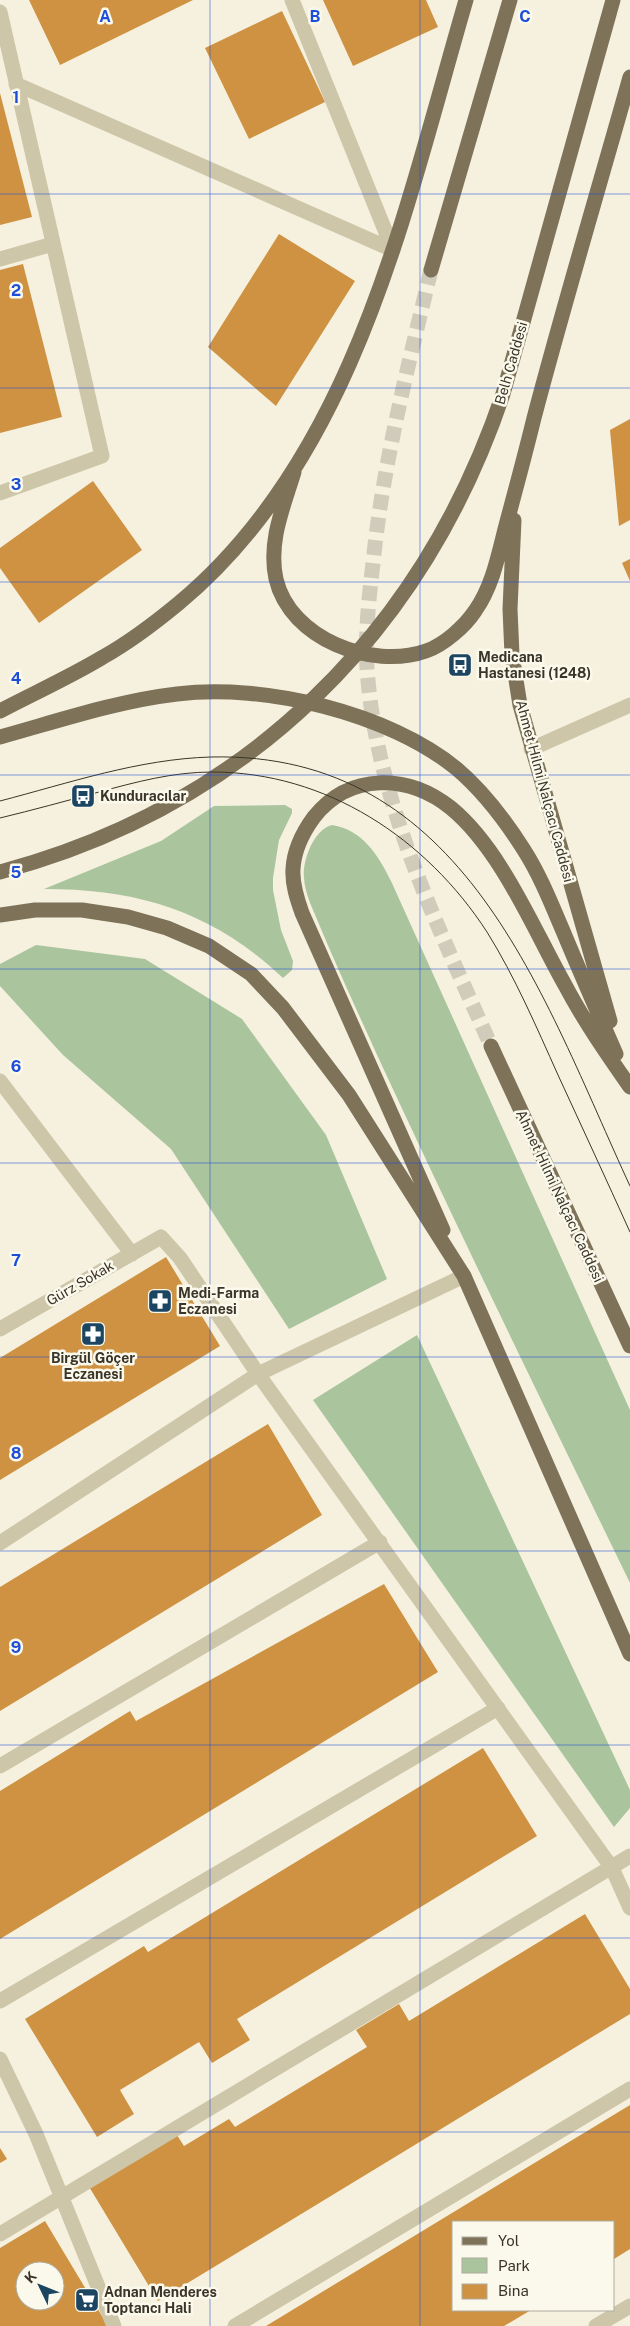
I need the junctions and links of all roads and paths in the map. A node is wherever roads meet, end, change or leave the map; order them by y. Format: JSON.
{"nodes":[{"id":1,"x":292,"y":0,"type":"edge"},
{"id":2,"x":466,"y":0,"type":"edge"},
{"id":3,"x":510,"y":0,"type":"edge"},
{"id":4,"x":613,"y":0,"type":"edge"},
{"id":5,"x":0,"y":12,"type":"edge"},
{"id":6,"x":630,"y":77,"type":"edge"},
{"id":7,"x":16,"y":84,"type":"junction"},
{"id":8,"x":53,"y":244,"type":"junction"},
{"id":9,"x":393,"y":250,"type":"junction"},
{"id":10,"x":0,"y":259,"type":"edge"},
{"id":11,"x":431,"y":270,"type":"tunnel mouth"},
{"id":12,"x":294,"y":472,"type":"junction"},
{"id":13,"x":516,"y":486,"type":"junction"},
{"id":14,"x":0,"y":493,"type":"edge"},
{"id":15,"x":630,"y":705,"type":"edge"},
{"id":16,"x":0,"y":711,"type":"edge"},
{"id":17,"x":0,"y":737,"type":"edge"},
{"id":18,"x":531,"y":749,"type":"junction"},
{"id":19,"x":0,"y":872,"type":"edge"},
{"id":20,"x":0,"y":915,"type":"edge"},
{"id":21,"x":491,"y":1046,"type":"tunnel mouth"},
{"id":22,"x":0,"y":1081,"type":"edge"},
{"id":23,"x":630,"y":1087,"type":"edge"},
{"id":24,"x":132,"y":1254,"type":"junction"},
{"id":25,"x":464,"y":1276,"type":"junction"},
{"id":26,"x":0,"y":1329,"type":"edge"},
{"id":27,"x":630,"y":1346,"type":"edge"},
{"id":28,"x":258,"y":1374,"type":"junction"},
{"id":29,"x":380,"y":1542,"type":"junction"},
{"id":30,"x":0,"y":1543,"type":"edge"},
{"id":31,"x":630,"y":1654,"type":"edge"},
{"id":32,"x":498,"y":1708,"type":"junction"},
{"id":33,"x":0,"y":1766,"type":"edge"},
{"id":34,"x":630,"y":1856,"type":"edge"},
{"id":35,"x":612,"y":1868,"type":"junction"},
{"id":36,"x":630,"y":1908,"type":"edge"},
{"id":37,"x":0,"y":2001,"type":"edge"},
{"id":38,"x":0,"y":2058,"type":"edge"},
{"id":39,"x":630,"y":2089,"type":"edge"},
{"id":40,"x":62,"y":2197,"type":"junction"},
{"id":41,"x":0,"y":2234,"type":"edge"},
{"id":42,"x":630,"y":2306,"type":"edge"},
{"id":43,"x":114,"y":2326,"type":"edge"},
{"id":44,"x":235,"y":2326,"type":"edge"},
{"id":45,"x":596,"y":2326,"type":"edge"}],
"edges":[{"from":1,"to":9,"type":"street"},
{"from":2,"to":9,"type":"main road"},
{"from":3,"to":11,"type":"main road"},
{"from":4,"to":19,"type":"main road","name":"Belh Caddesi"},
{"from":5,"to":7,"type":"street"},
{"from":6,"to":13,"type":"main road"},
{"from":7,"to":8,"type":"street"},
{"from":7,"to":9,"type":"street"},
{"from":8,"to":10,"type":"street"},
{"from":8,"to":14,"type":"street"},
{"from":9,"to":12,"type":"main road"},
{"from":12,"to":13,"type":"main road"},
{"from":12,"to":16,"type":"main road"},
{"from":13,"to":18,"type":"main road","name":"Ahmet Hilmi Nalçacı Caddesi"},
{"from":15,"to":18,"type":"street"},
{"from":17,"to":23,"type":"main road"},
{"from":18,"to":23,"type":"main road","name":"Ahmet Hilmi Nalçacı Caddesi"},
{"from":20,"to":25,"type":"main road"},
{"from":21,"to":27,"type":"main road","name":"Ahmet Hilmi Nalçacı Caddesi"},
{"from":22,"to":24,"type":"street"},
{"from":23,"to":25,"type":"main road"},
{"from":24,"to":26,"type":"street","name":"Gürz Sokak"},
{"from":24,"to":28,"type":"street","name":"Gürz Sokak"},
{"from":25,"to":28,"type":"street"},
{"from":25,"to":31,"type":"main road"},
{"from":28,"to":29,"type":"street"},
{"from":28,"to":30,"type":"street"},
{"from":29,"to":32,"type":"street"},
{"from":29,"to":33,"type":"street"},
{"from":32,"to":35,"type":"street"},
{"from":32,"to":37,"type":"street"},
{"from":34,"to":35,"type":"street"},
{"from":35,"to":36,"type":"street"},
{"from":35,"to":40,"type":"street"},
{"from":38,"to":40,"type":"street"},
{"from":39,"to":44,"type":"street"},
{"from":40,"to":41,"type":"street"},
{"from":40,"to":43,"type":"street"},
{"from":42,"to":45,"type":"street"}]}
